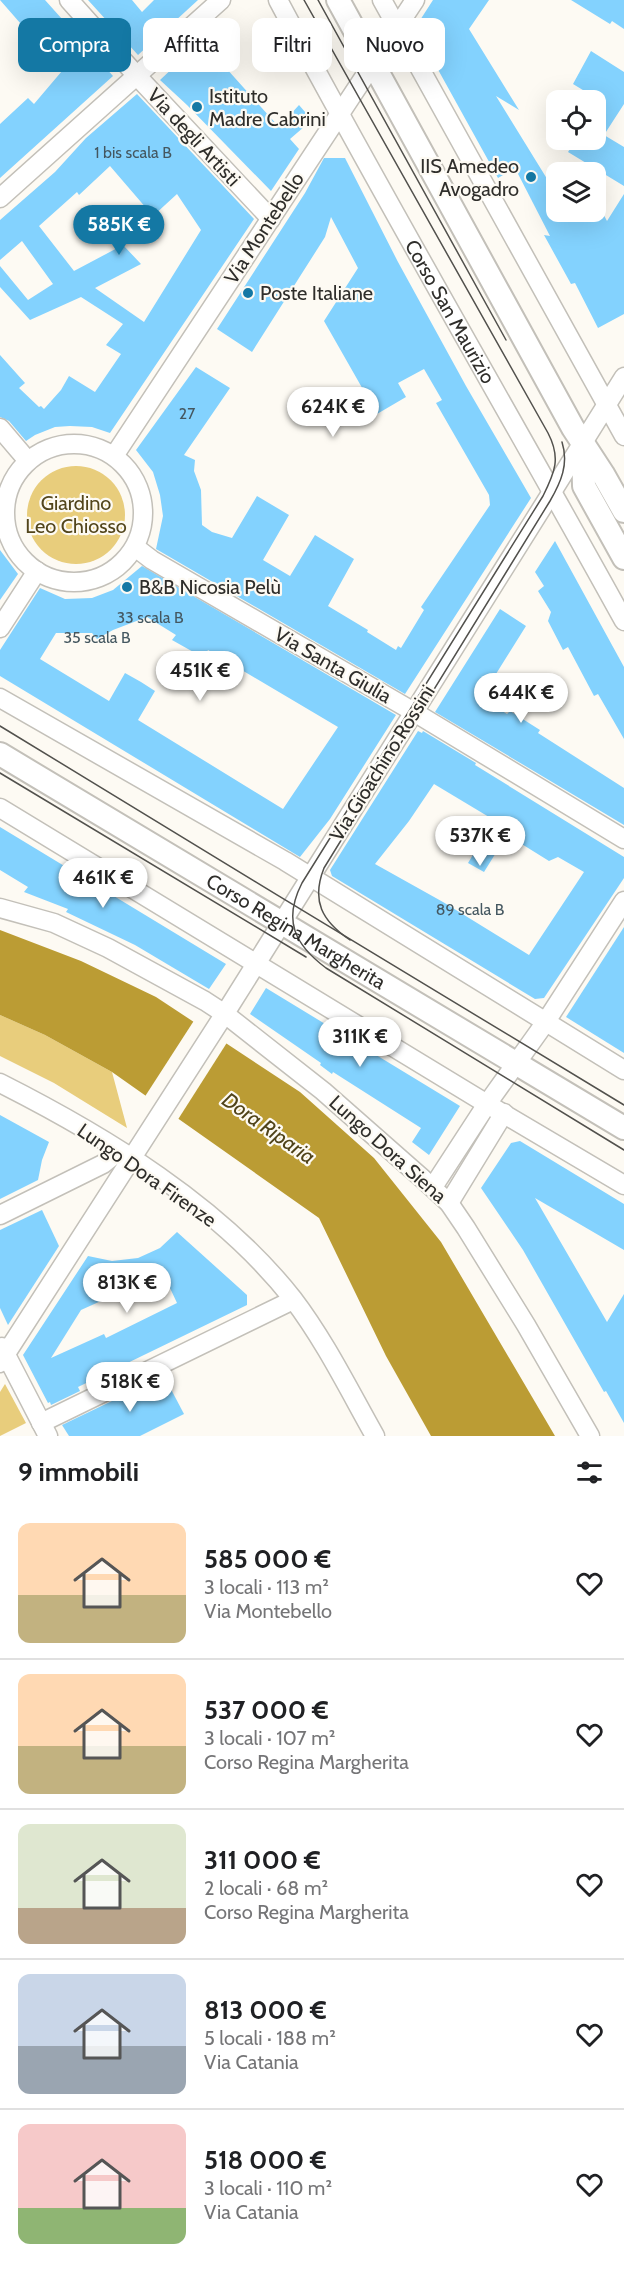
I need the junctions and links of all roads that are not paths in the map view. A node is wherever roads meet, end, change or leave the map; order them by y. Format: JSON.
{"nodes":[{"id":1,"x":69,"y":0,"type":"edge"},
{"id":2,"x":221,"y":0,"type":"edge"},
{"id":3,"x":278,"y":0,"type":"edge"},
{"id":4,"x":338,"y":0,"type":"edge"},
{"id":5,"x":382,"y":0,"type":"edge"},
{"id":6,"x":414,"y":0,"type":"edge"},
{"id":7,"x":348,"y":18,"type":"edge"},
{"id":8,"x":392,"y":18,"type":"edge"},
{"id":9,"x":403,"y":18,"type":"edge"},
{"id":10,"x":368,"y":72,"type":"edge"},
{"id":11,"x":377,"y":72,"type":"edge"},
{"id":12,"x":422,"y":72,"type":"edge"},
{"id":13,"x":137,"y":76,"type":"junction"},
{"id":14,"x":339,"y":116,"type":"junction"},
{"id":15,"x":0,"y":198,"type":"edge"},
{"id":16,"x":271,"y":219,"type":"junction"},
{"id":17,"x":624,"y":377,"type":"edge"},
{"id":18,"x":607,"y":405,"type":"junction"},
{"id":19,"x":0,"y":428,"type":"edge"},
{"id":20,"x":624,"y":435,"type":"edge"},
{"id":21,"x":583,"y":444,"type":"junction"},
{"id":22,"x":114,"y":456,"type":"junction"},
{"id":23,"x":28,"y":460,"type":"junction"},
{"id":24,"x":552,"y":490,"type":"junction"},
{"id":25,"x":624,"y":511,"type":"edge"},
{"id":26,"x":135,"y":547,"type":"junction"},
{"id":27,"x":624,"y":558,"type":"edge"},
{"id":28,"x":37,"y":571,"type":"junction"},
{"id":29,"x":624,"y":621,"type":"edge"},
{"id":30,"x":0,"y":628,"type":"edge"},
{"id":31,"x":0,"y":698,"type":"edge"},
{"id":32,"x":414,"y":712,"type":"junction"},
{"id":33,"x":0,"y":753,"type":"edge"},
{"id":34,"x":0,"y":808,"type":"edge"},
{"id":35,"x":624,"y":839,"type":"edge"},
{"id":36,"x":311,"y":877,"type":"junction"},
{"id":37,"x":624,"y":901,"type":"edge"},
{"id":38,"x":0,"y":908,"type":"edge"},
{"id":39,"x":282,"y":923,"type":"junction"},
{"id":40,"x":257,"y":963,"type":"junction"},
{"id":41,"x":221,"y":1021,"type":"junction"},
{"id":42,"x":545,"y":1023,"type":"junction"},
{"id":43,"x":516,"y":1063,"type":"junction"},
{"id":44,"x":624,"y":1070,"type":"edge"},
{"id":45,"x":0,"y":1083,"type":"edge"},
{"id":46,"x":487,"y":1104,"type":"junction"},
{"id":47,"x":504,"y":1113,"type":"junction"},
{"id":48,"x":624,"y":1128,"type":"edge"},
{"id":49,"x":125,"y":1155,"type":"junction"},
{"id":50,"x":624,"y":1185,"type":"edge"},
{"id":51,"x":433,"y":1187,"type":"junction"},
{"id":52,"x":449,"y":1203,"type":"junction"},
{"id":53,"x":0,"y":1215,"type":"edge"},
{"id":54,"x":293,"y":1300,"type":"junction"},
{"id":55,"x":2,"y":1354,"type":"edge"},
{"id":56,"x":44,"y":1432,"type":"edge"},
{"id":57,"x":375,"y":1436,"type":"edge"},
{"id":58,"x":590,"y":1436,"type":"edge"}],
"edges":[{"from":1,"to":13,"type":"street","name":"Via degli Artisti"},
{"from":2,"to":13,"type":"street"},
{"from":3,"to":14,"type":"street","name":"Corso San Maurizio"},
{"from":4,"to":7,"type":"main road"},
{"from":5,"to":8,"type":"street"},
{"from":6,"to":9,"type":"street","name":"Via Montebello"},
{"from":10,"to":14,"type":"street","name":"Via Montebello"},
{"from":11,"to":21,"type":"main road"},
{"from":12,"to":18,"type":"street"},
{"from":13,"to":15,"type":"street"},
{"from":13,"to":16,"type":"street","name":"Via degli Artisti"},
{"from":14,"to":16,"type":"street","name":"Via Montebello"},
{"from":14,"to":24,"type":"street","name":"Corso San Maurizio"},
{"from":16,"to":22,"type":"street","name":"Via Montebello"},
{"from":17,"to":18,"type":"street","name":"Via Gioachino Rossini"},
{"from":18,"to":20,"type":"street"},
{"from":18,"to":21,"type":"street","name":"Via Gioachino Rossini"},
{"from":19,"to":23,"type":"street"},
{"from":21,"to":24,"type":"street","name":"Via Gioachino Rossini"},
{"from":21,"to":25,"type":"main road"},
{"from":21,"to":27,"type":"main road"},
{"from":22,"to":23,"type":"street"},
{"from":22,"to":26,"type":"street"},
{"from":23,"to":28,"type":"street"},
{"from":24,"to":29,"type":"street","name":"Corso San Maurizio"},
{"from":24,"to":32,"type":"street","name":"Via Gioachino Rossini"},
{"from":26,"to":28,"type":"street"},
{"from":26,"to":32,"type":"street","name":"Via Santa Giulia"},
{"from":28,"to":30,"type":"street"},
{"from":31,"to":36,"type":"street"},
{"from":32,"to":35,"type":"street","name":"Via Santa Giulia"},
{"from":32,"to":36,"type":"street","name":"Via Gioachino Rossini"},
{"from":33,"to":39,"type":"main road","name":"Corso Regina Margherita"},
{"from":34,"to":40,"type":"street"},
{"from":36,"to":39,"type":"street","name":"Via Gioachino Rossini"},
{"from":36,"to":42,"type":"street"},
{"from":37,"to":42,"type":"street"},
{"from":38,"to":41,"type":"street","name":"Lungo Dora Siena"},
{"from":39,"to":40,"type":"street","name":"Via Gioachino Rossini"},
{"from":39,"to":43,"type":"main road","name":"Corso Regina Margherita"},
{"from":40,"to":41,"type":"street","name":"Via Gioachino Rossini"},
{"from":40,"to":46,"type":"street"},
{"from":41,"to":49,"type":"street","name":"Via Gioachino Rossini"},
{"from":41,"to":51,"type":"street","name":"Lungo Dora Siena"},
{"from":42,"to":43,"type":"street"},
{"from":42,"to":44,"type":"street"},
{"from":43,"to":46,"type":"street"},
{"from":43,"to":48,"type":"main road","name":"Corso Regina Margherita"},
{"from":45,"to":49,"type":"street","name":"Lungo Dora Firenze"},
{"from":46,"to":47,"type":"street"},
{"from":46,"to":51,"type":"street"},
{"from":47,"to":50,"type":"street"},
{"from":47,"to":52,"type":"street"},
{"from":49,"to":53,"type":"street"},
{"from":49,"to":54,"type":"street","name":"Lungo Dora Firenze"},
{"from":49,"to":55,"type":"street"},
{"from":51,"to":52,"type":"street","name":"Lungo Dora Siena"},
{"from":52,"to":58,"type":"street","name":"Lungo Dora Siena"},
{"from":54,"to":56,"type":"street"},
{"from":54,"to":57,"type":"street","name":"Lungo Dora Firenze"},
{"from":55,"to":56,"type":"street"}]}
